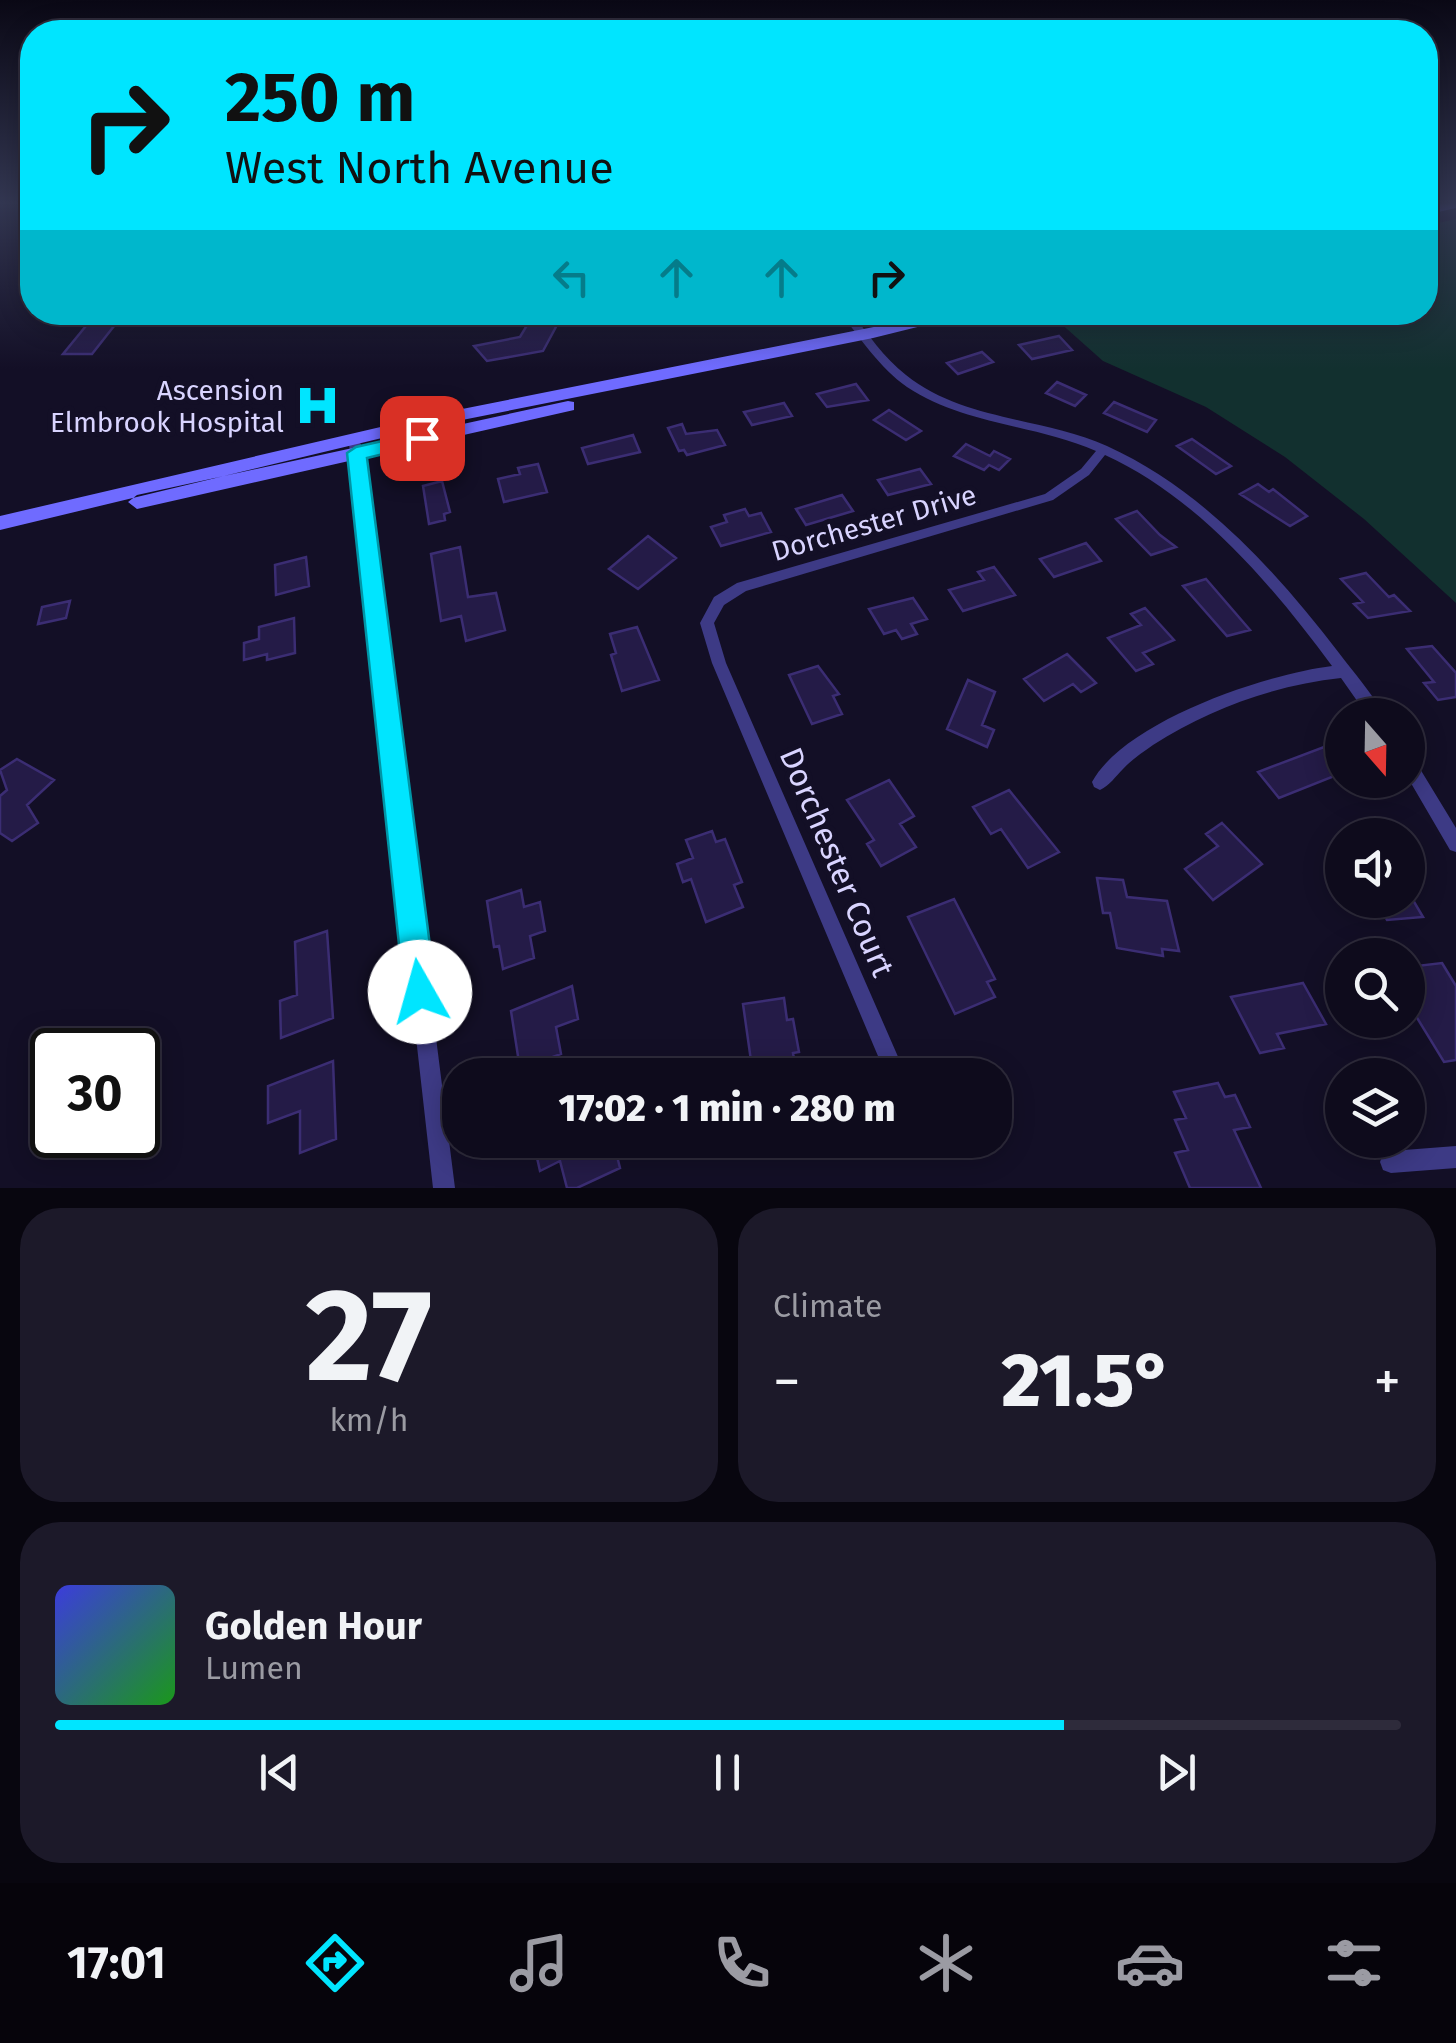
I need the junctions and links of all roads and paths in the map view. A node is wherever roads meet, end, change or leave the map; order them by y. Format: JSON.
{"nodes":[{"id":1,"x":855,"y":325,"type":"edge"},
{"id":2,"x":913,"y":325,"type":"edge"},
{"id":3,"x":864,"y":336,"type":"junction"},
{"id":4,"x":355,"y":446,"type":"junction"},
{"id":5,"x":1104,"y":449,"type":"junction"},
{"id":6,"x":0,"y":523,"type":"edge"},
{"id":7,"x":0,"y":533,"type":"edge"},
{"id":8,"x":1345,"y":671,"type":"junction"},
{"id":9,"x":724,"y":674,"type":"joint"},
{"id":10,"x":1364,"y":698,"type":"edge"},
{"id":11,"x":1100,"y":782,"type":"dead end"},
{"id":12,"x":1425,"y":792,"type":"edge"},
{"id":13,"x":1456,"y":844,"type":"edge"},
{"id":14,"x":889,"y":1058,"type":"edge"},
{"id":15,"x":1456,"y":1157,"type":"edge"},
{"id":16,"x":1391,"y":1162,"type":"dead end"},
{"id":17,"x":444,"y":1188,"type":"edge"}],
"edges":[{"from":1,"to":3,"type":"street"},
{"from":2,"to":3,"type":"main road"},
{"from":3,"to":4,"type":"main road"},
{"from":3,"to":5,"type":"street"},
{"from":4,"to":6,"type":"main road"},
{"from":4,"to":7,"type":"main road"},
{"from":4,"to":17,"type":"street"},
{"from":5,"to":8,"type":"street"},
{"from":5,"to":9,"type":"street","name":"Dorchester Drive"},
{"from":8,"to":10,"type":"street"},
{"from":8,"to":11,"type":"street"},
{"from":9,"to":14,"type":"street","name":"Dorchester Court"},
{"from":12,"to":13,"type":"street"},
{"from":15,"to":16,"type":"street"}]}
